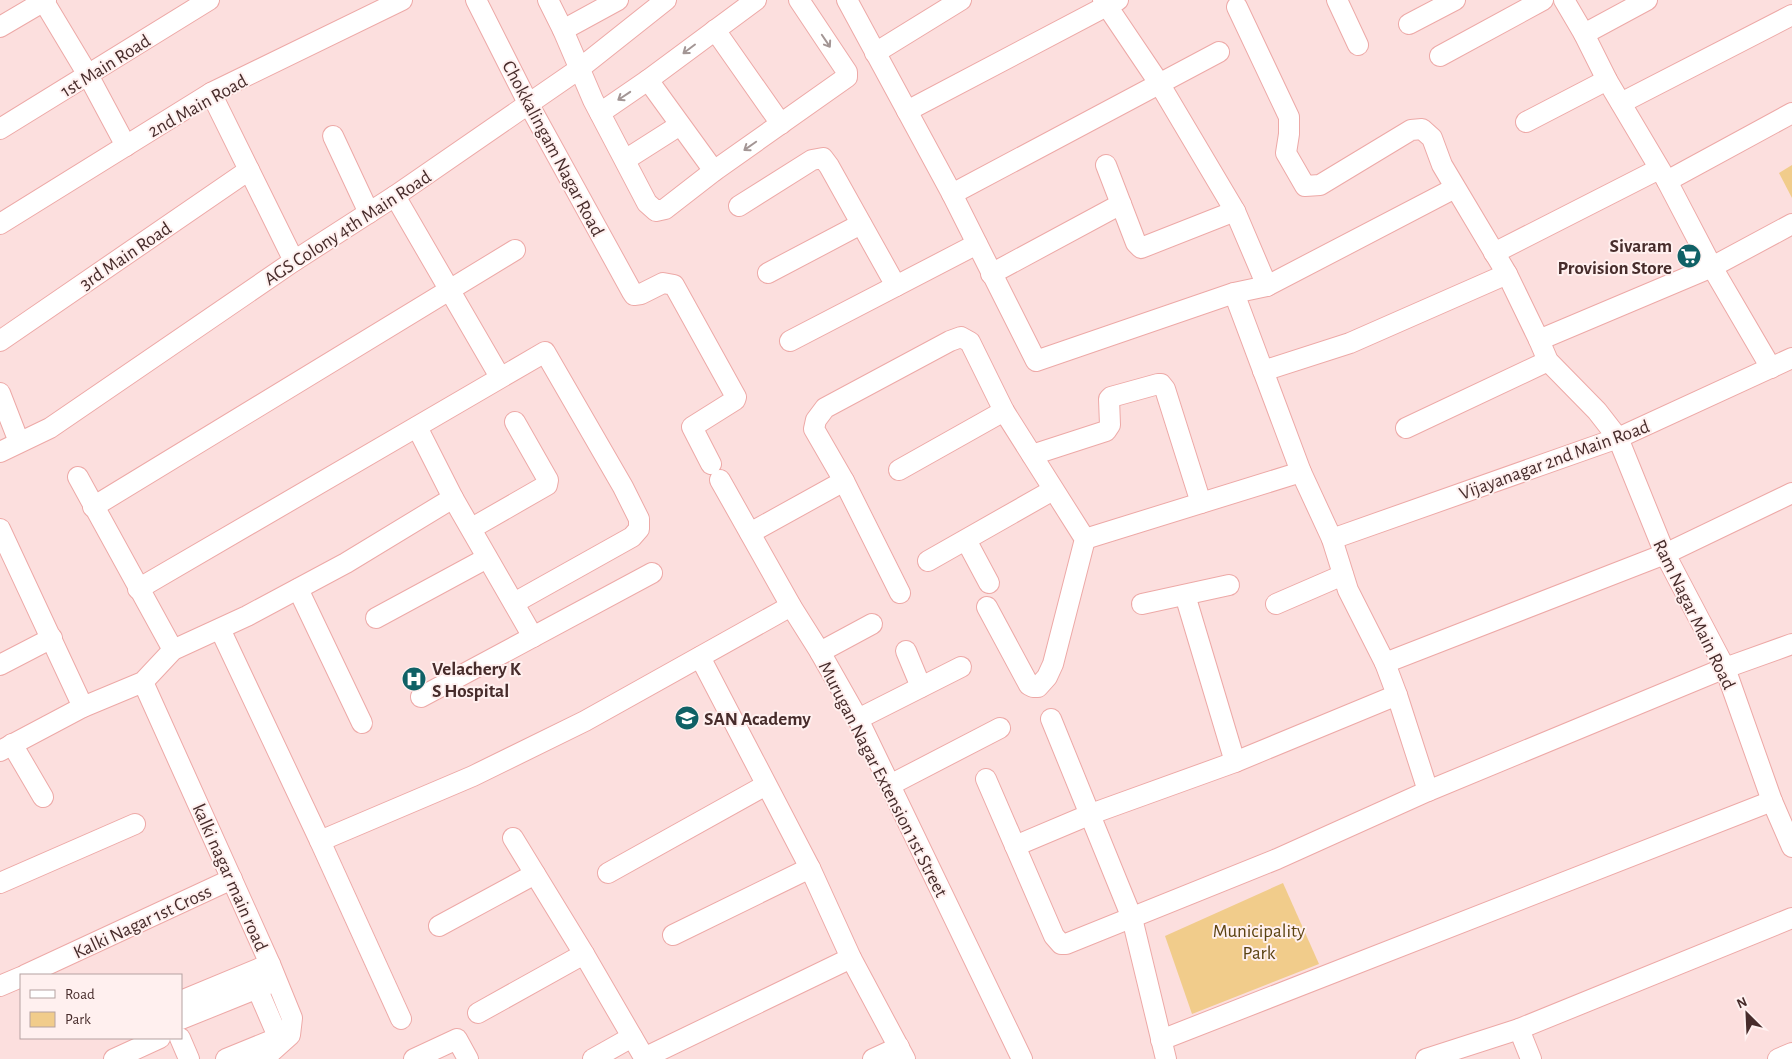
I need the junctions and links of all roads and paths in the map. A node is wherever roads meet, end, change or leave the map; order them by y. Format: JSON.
{"nodes":[{"id":1,"x":44,"y":0,"type":"edge"},
{"id":2,"x":209,"y":0,"type":"edge"},
{"id":3,"x":402,"y":0,"type":"edge"},
{"id":4,"x":476,"y":0,"type":"edge"},
{"id":5,"x":548,"y":0,"type":"edge"},
{"id":6,"x":618,"y":0,"type":"edge"},
{"id":7,"x":666,"y":0,"type":"edge"},
{"id":8,"x":756,"y":0,"type":"edge"},
{"id":9,"x":799,"y":0,"type":"edge"},
{"id":10,"x":847,"y":0,"type":"edge"},
{"id":11,"x":961,"y":0,"type":"edge"},
{"id":12,"x":1337,"y":0,"type":"edge"},
{"id":13,"x":1455,"y":0,"type":"edge"},
{"id":14,"x":1543,"y":0,"type":"edge"},
{"id":15,"x":1564,"y":0,"type":"edge"},
{"id":16,"x":1647,"y":0,"type":"edge"},
{"id":17,"x":1110,"y":2,"type":"edge"},
{"id":18,"x":1237,"y":7,"type":"dead end"},
{"id":19,"x":1792,"y":15,"type":"edge"},
{"id":20,"x":1409,"y":24,"type":"dead end"},
{"id":21,"x":0,"y":26,"type":"edge"},
{"id":22,"x":563,"y":30,"type":"junction"},
{"id":23,"x":715,"y":30,"type":"junction"},
{"id":24,"x":1584,"y":34,"type":"junction"},
{"id":25,"x":1358,"y":45,"type":"dead end"},
{"id":26,"x":1219,"y":52,"type":"dead end"},
{"id":27,"x":876,"y":54,"type":"junction"},
{"id":28,"x":1440,"y":56,"type":"dead end"},
{"id":29,"x":579,"y":69,"type":"junction"},
{"id":30,"x":88,"y":75,"type":"junction"},
{"id":31,"x":648,"y":80,"type":"junction"},
{"id":32,"x":1607,"y":80,"type":"junction"},
{"id":33,"x":1159,"y":83,"type":"junction"},
{"id":34,"x":212,"y":93,"type":"junction"},
{"id":35,"x":528,"y":103,"type":"junction"},
{"id":36,"x":1621,"y":103,"type":"junction"},
{"id":37,"x":907,"y":111,"type":"junction"},
{"id":38,"x":600,"y":112,"type":"junction"},
{"id":39,"x":1792,"y":113,"type":"edge"},
{"id":40,"x":1526,"y":122,"type":"dead end"},
{"id":41,"x":680,"y":124,"type":"junction"},
{"id":42,"x":781,"y":124,"type":"junction"},
{"id":43,"x":0,"y":129,"type":"edge"},
{"id":44,"x":333,"y":136,"type":"dead end"},
{"id":45,"x":126,"y":146,"type":"junction"},
{"id":46,"x":625,"y":160,"type":"junction"},
{"id":47,"x":1106,"y":165,"type":"dead end"},
{"id":48,"x":249,"y":170,"type":"junction"},
{"id":49,"x":714,"y":171,"type":"junction"},
{"id":50,"x":1663,"y":175,"type":"junction"},
{"id":51,"x":1455,"y":188,"type":"junction"},
{"id":52,"x":952,"y":194,"type":"junction"},
{"id":53,"x":395,"y":196,"type":"junction"},
{"id":54,"x":1121,"y":204,"type":"junction"},
{"id":55,"x":740,"y":206,"type":"dead end"},
{"id":56,"x":1235,"y":211,"type":"junction"},
{"id":57,"x":369,"y":213,"type":"junction"},
{"id":58,"x":0,"y":224,"type":"edge"},
{"id":59,"x":861,"y":224,"type":"junction"},
{"id":60,"x":1792,"y":224,"type":"edge"},
{"id":61,"x":977,"y":244,"type":"junction"},
{"id":62,"x":515,"y":250,"type":"dead end"},
{"id":63,"x":1494,"y":253,"type":"junction"},
{"id":64,"x":294,"y":261,"type":"junction"},
{"id":65,"x":1712,"y":267,"type":"junction"},
{"id":66,"x":768,"y":273,"type":"dead end"},
{"id":67,"x":991,"y":274,"type":"junction"},
{"id":68,"x":1507,"y":274,"type":"junction"},
{"id":69,"x":896,"y":286,"type":"junction"},
{"id":70,"x":1267,"y":286,"type":"junction"},
{"id":71,"x":449,"y":289,"type":"junction"},
{"id":72,"x":1234,"y":293,"type":"junction"},
{"id":73,"x":1539,"y":340,"type":"junction"},
{"id":74,"x":0,"y":341,"type":"edge"},
{"id":75,"x":790,"y":341,"type":"dead end"},
{"id":76,"x":1792,"y":358,"type":"edge"},
{"id":77,"x":1548,"y":362,"type":"junction"},
{"id":78,"x":1771,"y":368,"type":"junction"},
{"id":79,"x":1263,"y":371,"type":"junction"},
{"id":80,"x":500,"y":377,"type":"junction"},
{"id":81,"x":0,"y":393,"type":"edge"},
{"id":82,"x":1004,"y":411,"type":"junction"},
{"id":83,"x":515,"y":422,"type":"dead end"},
{"id":84,"x":417,"y":427,"type":"junction"},
{"id":85,"x":692,"y":427,"type":"joint"},
{"id":86,"x":1406,"y":428,"type":"dead end"},
{"id":87,"x":1618,"y":438,"type":"junction"},
{"id":88,"x":19,"y":442,"type":"junction"},
{"id":89,"x":0,"y":452,"type":"edge"},
{"id":90,"x":1032,"y":456,"type":"junction"},
{"id":91,"x":900,"y":470,"type":"dead end"},
{"id":92,"x":1301,"y":472,"type":"junction"},
{"id":93,"x":78,"y":477,"type":"dead end"},
{"id":94,"x":844,"y":481,"type":"junction"},
{"id":95,"x":1053,"y":490,"type":"junction"},
{"id":96,"x":1792,"y":493,"type":"edge"},
{"id":97,"x":453,"y":498,"type":"junction"},
{"id":98,"x":1201,"y":503,"type":"junction"},
{"id":99,"x":93,"y":507,"type":"junction"},
{"id":100,"x":472,"y":528,"type":"junction"},
{"id":101,"x":0,"y":529,"type":"edge"},
{"id":102,"x":750,"y":533,"type":"junction"},
{"id":103,"x":1085,"y":539,"type":"junction"},
{"id":104,"x":966,"y":540,"type":"junction"},
{"id":105,"x":1332,"y":540,"type":"junction"},
{"id":106,"x":4,"y":551,"type":"edge"},
{"id":107,"x":1665,"y":554,"type":"junction"},
{"id":108,"x":487,"y":558,"type":"junction"},
{"id":109,"x":928,"y":561,"type":"dead end"},
{"id":110,"x":652,"y":573,"type":"dead end"},
{"id":111,"x":1343,"y":575,"type":"junction"},
{"id":112,"x":989,"y":584,"type":"dead end"},
{"id":113,"x":1229,"y":585,"type":"dead end"},
{"id":114,"x":298,"y":589,"type":"junction"},
{"id":115,"x":138,"y":590,"type":"junction"},
{"id":116,"x":900,"y":593,"type":"dead end"},
{"id":117,"x":1185,"y":595,"type":"junction"},
{"id":118,"x":514,"y":604,"type":"junction"},
{"id":119,"x":1142,"y":604,"type":"dead end"},
{"id":120,"x":1276,"y":604,"type":"dead end"},
{"id":121,"x":791,"y":606,"type":"junction"},
{"id":122,"x":987,"y":607,"type":"dead end"},
{"id":123,"x":376,"y":618,"type":"dead end"},
{"id":124,"x":872,"y":624,"type":"dead end"},
{"id":125,"x":220,"y":629,"type":"junction"},
{"id":126,"x":533,"y":637,"type":"junction"},
{"id":127,"x":52,"y":638,"type":"junction"},
{"id":128,"x":1792,"y":644,"type":"edge"},
{"id":129,"x":173,"y":650,"type":"junction"},
{"id":130,"x":906,"y":651,"type":"dead end"},
{"id":131,"x":820,"y":652,"type":"junction"},
{"id":132,"x":700,"y":657,"type":"junction"},
{"id":133,"x":1385,"y":664,"type":"junction"},
{"id":134,"x":0,"y":665,"type":"edge"},
{"id":135,"x":961,"y":667,"type":"dead end"},
{"id":136,"x":1725,"y":668,"type":"junction"},
{"id":137,"x":143,"y":682,"type":"junction"},
{"id":138,"x":921,"y":687,"type":"junction"},
{"id":139,"x":1397,"y":695,"type":"junction"},
{"id":140,"x":420,"y":697,"type":"dead end"},
{"id":141,"x":84,"y":708,"type":"junction"},
{"id":142,"x":858,"y":719,"type":"junction"},
{"id":143,"x":1051,"y":719,"type":"dead end"},
{"id":144,"x":362,"y":723,"type":"dead end"},
{"id":145,"x":1000,"y":728,"type":"dead end"},
{"id":146,"x":6,"y":748,"type":"edge"},
{"id":147,"x":1235,"y":762,"type":"junction"},
{"id":148,"x":986,"y":778,"type":"dead end"},
{"id":149,"x":766,"y":785,"type":"junction"},
{"id":150,"x":890,"y":785,"type":"junction"},
{"id":151,"x":1428,"y":791,"type":"junction"},
{"id":152,"x":43,"y":797,"type":"dead end"},
{"id":153,"x":1772,"y":801,"type":"junction"},
{"id":154,"x":1091,"y":814,"type":"junction"},
{"id":155,"x":1786,"y":818,"type":"edge"},
{"id":156,"x":135,"y":824,"type":"dead end"},
{"id":157,"x":513,"y":838,"type":"dead end"},
{"id":158,"x":320,"y":841,"type":"junction"},
{"id":159,"x":1015,"y":846,"type":"junction"},
{"id":160,"x":1792,"y":847,"type":"edge"},
{"id":161,"x":810,"y":868,"type":"junction"},
{"id":162,"x":608,"y":873,"type":"dead end"},
{"id":163,"x":535,"y":874,"type":"junction"},
{"id":164,"x":2,"y":876,"type":"edge"},
{"id":165,"x":232,"y":879,"type":"junction"},
{"id":166,"x":1132,"y":918,"type":"junction"},
{"id":167,"x":1792,"y":918,"type":"edge"},
{"id":168,"x":439,"y":926,"type":"dead end"},
{"id":169,"x":672,"y":934,"type":"dead end"},
{"id":170,"x":584,"y":954,"type":"junction"},
{"id":171,"x":851,"y":958,"type":"junction"},
{"id":172,"x":274,"y":972,"type":"junction"},
{"id":173,"x":27,"y":974,"type":"edge"},
{"id":174,"x":20,"y":977,"type":"edge"},
{"id":175,"x":0,"y":986,"type":"edge"},
{"id":176,"x":257,"y":988,"type":"junction"},
{"id":177,"x":182,"y":1001,"type":"edge"},
{"id":178,"x":478,"y":1013,"type":"dead end"},
{"id":179,"x":182,"y":1019,"type":"edge"},
{"id":180,"x":401,"y":1019,"type":"dead end"},
{"id":181,"x":283,"y":1026,"type":"junction"},
{"id":182,"x":1519,"y":1029,"type":"junction"},
{"id":183,"x":632,"y":1037,"type":"junction"},
{"id":184,"x":158,"y":1039,"type":"edge"},
{"id":185,"x":180,"y":1039,"type":"edge"},
{"id":186,"x":1164,"y":1049,"type":"edge"},
{"id":187,"x":902,"y":1053,"type":"edge"},
{"id":188,"x":1792,"y":1053,"type":"edge"},
{"id":189,"x":236,"y":1058,"type":"edge"},
{"id":190,"x":114,"y":1059,"type":"edge"},
{"id":191,"x":189,"y":1059,"type":"edge"},
{"id":192,"x":414,"y":1059,"type":"edge"},
{"id":193,"x":468,"y":1059,"type":"edge"},
{"id":194,"x":593,"y":1059,"type":"edge"},
{"id":195,"x":644,"y":1059,"type":"edge"},
{"id":196,"x":874,"y":1059,"type":"edge"},
{"id":197,"x":1022,"y":1059,"type":"edge"},
{"id":198,"x":1426,"y":1059,"type":"edge"},
{"id":199,"x":1531,"y":1059,"type":"edge"},
{"id":200,"x":1778,"y":1059,"type":"edge"}],
"edges":[{"from":1,"to":21,"type":"street"},
{"from":1,"to":30,"type":"street"},
{"from":2,"to":30,"type":"street","name":"1st Main Road"},
{"from":3,"to":34,"type":"street","name":"2nd Main Road"},
{"from":4,"to":35,"type":"street","name":"Chokkalingam Nagar Road"},
{"from":5,"to":22,"type":"street"},
{"from":6,"to":22,"type":"street"},
{"from":7,"to":29,"type":"street","name":"AGS Colony 4th Main Road"},
{"from":8,"to":23,"type":"street"},
{"from":9,"to":42,"type":"street","one_way":true},
{"from":10,"to":27,"type":"street"},
{"from":11,"to":27,"type":"street"},
{"from":12,"to":25,"type":"street"},
{"from":13,"to":20,"type":"street"},
{"from":14,"to":28,"type":"street"},
{"from":15,"to":24,"type":"street"},
{"from":16,"to":24,"type":"street"},
{"from":17,"to":33,"type":"street"},
{"from":17,"to":37,"type":"street"},
{"from":18,"to":51,"type":"street"},
{"from":19,"to":36,"type":"street"},
{"from":22,"to":29,"type":"street"},
{"from":23,"to":31,"type":"street","one_way":true},
{"from":23,"to":42,"type":"street"},
{"from":24,"to":32,"type":"street"},
{"from":26,"to":33,"type":"street"},
{"from":27,"to":37,"type":"street"},
{"from":29,"to":35,"type":"street","name":"AGS Colony 4th Main Road"},
{"from":29,"to":38,"type":"street"},
{"from":30,"to":43,"type":"street","name":"1st Main Road"},
{"from":30,"to":45,"type":"street"},
{"from":31,"to":38,"type":"street","one_way":true},
{"from":31,"to":41,"type":"street"},
{"from":32,"to":36,"type":"street"},
{"from":32,"to":40,"type":"street"},
{"from":33,"to":52,"type":"street"},
{"from":33,"to":56,"type":"street"},
{"from":34,"to":45,"type":"street","name":"2nd Main Road"},
{"from":34,"to":48,"type":"street"},
{"from":35,"to":53,"type":"street","name":"AGS Colony 4th Main Road"},
{"from":35,"to":85,"type":"street","name":"Chokkalingam Nagar Road"},
{"from":36,"to":50,"type":"street"},
{"from":37,"to":52,"type":"street"},
{"from":38,"to":46,"type":"street"},
{"from":39,"to":50,"type":"street"},
{"from":41,"to":46,"type":"street"},
{"from":41,"to":49,"type":"street"},
{"from":42,"to":49,"type":"street","one_way":true},
{"from":44,"to":57,"type":"street"},
{"from":45,"to":58,"type":"street","name":"2nd Main Road"},
{"from":46,"to":49,"type":"street"},
{"from":47,"to":54,"type":"street"},
{"from":48,"to":64,"type":"street"},
{"from":48,"to":74,"type":"street","name":"3rd Main Road"},
{"from":50,"to":63,"type":"street"},
{"from":50,"to":65,"type":"street"},
{"from":51,"to":63,"type":"street"},
{"from":51,"to":70,"type":"street"},
{"from":52,"to":61,"type":"street"},
{"from":53,"to":57,"type":"street","name":"AGS Colony 4th Main Road"},
{"from":53,"to":71,"type":"street"},
{"from":54,"to":56,"type":"street"},
{"from":54,"to":67,"type":"street"},
{"from":55,"to":59,"type":"street"},
{"from":56,"to":70,"type":"street"},
{"from":57,"to":64,"type":"street","name":"AGS Colony 4th Main Road"},
{"from":59,"to":66,"type":"street"},
{"from":59,"to":69,"type":"street"},
{"from":60,"to":65,"type":"street"},
{"from":61,"to":67,"type":"street"},
{"from":61,"to":69,"type":"street"},
{"from":62,"to":71,"type":"street"},
{"from":63,"to":68,"type":"street"},
{"from":64,"to":88,"type":"street","name":"AGS Colony 4th Main Road"},
{"from":65,"to":73,"type":"street"},
{"from":65,"to":78,"type":"street"},
{"from":67,"to":72,"type":"street"},
{"from":68,"to":73,"type":"street"},
{"from":68,"to":79,"type":"street"},
{"from":69,"to":75,"type":"street"},
{"from":70,"to":72,"type":"street"},
{"from":71,"to":80,"type":"street"},
{"from":71,"to":99,"type":"street"},
{"from":72,"to":79,"type":"street"},
{"from":73,"to":77,"type":"street"},
{"from":76,"to":78,"type":"street","name":"Vijayanagar 2nd Main Road"},
{"from":77,"to":86,"type":"street"},
{"from":77,"to":87,"type":"street","name":"Ram Nagar Main Road"},
{"from":78,"to":87,"type":"street","name":"Vijayanagar 2nd Main Road"},
{"from":79,"to":92,"type":"street"},
{"from":80,"to":84,"type":"street"},
{"from":80,"to":118,"type":"street"},
{"from":81,"to":88,"type":"street"},
{"from":82,"to":90,"type":"street"},
{"from":82,"to":91,"type":"street"},
{"from":82,"to":94,"type":"street"},
{"from":83,"to":100,"type":"street"},
{"from":84,"to":97,"type":"street"},
{"from":84,"to":115,"type":"street"},
{"from":85,"to":102,"type":"street","name":"Murugan Nagar Extension 1st Street"},
{"from":87,"to":105,"type":"street","name":"Vijayanagar 2nd Main Road"},
{"from":87,"to":107,"type":"street","name":"Ram Nagar Main Road"},
{"from":88,"to":89,"type":"street","name":"AGS Colony 4th Main Road"},
{"from":90,"to":95,"type":"street"},
{"from":90,"to":98,"type":"street"},
{"from":92,"to":98,"type":"street"},
{"from":92,"to":105,"type":"street"},
{"from":93,"to":99,"type":"street"},
{"from":94,"to":102,"type":"street"},
{"from":94,"to":116,"type":"street"},
{"from":95,"to":103,"type":"street"},
{"from":95,"to":104,"type":"street"},
{"from":96,"to":107,"type":"street"},
{"from":97,"to":100,"type":"street"},
{"from":97,"to":114,"type":"street"},
{"from":98,"to":103,"type":"street"},
{"from":99,"to":115,"type":"street"},
{"from":100,"to":108,"type":"street"},
{"from":101,"to":106,"type":"street"},
{"from":102,"to":121,"type":"street","name":"Murugan Nagar Extension 1st Street"},
{"from":103,"to":122,"type":"street"},
{"from":104,"to":109,"type":"street"},
{"from":104,"to":112,"type":"street"},
{"from":105,"to":111,"type":"street"},
{"from":106,"to":127,"type":"street"},
{"from":107,"to":133,"type":"street"},
{"from":107,"to":136,"type":"street","name":"Ram Nagar Main Road"},
{"from":108,"to":118,"type":"street"},
{"from":108,"to":123,"type":"street"},
{"from":110,"to":126,"type":"street"},
{"from":111,"to":120,"type":"street"},
{"from":111,"to":133,"type":"street"},
{"from":113,"to":117,"type":"street"},
{"from":114,"to":125,"type":"street"},
{"from":114,"to":144,"type":"street"},
{"from":115,"to":129,"type":"street"},
{"from":117,"to":119,"type":"street"},
{"from":117,"to":147,"type":"street"},
{"from":118,"to":126,"type":"street"},
{"from":121,"to":131,"type":"street","name":"Murugan Nagar Extension 1st Street"},
{"from":121,"to":132,"type":"street"},
{"from":124,"to":131,"type":"street"},
{"from":125,"to":129,"type":"street"},
{"from":125,"to":158,"type":"street"},
{"from":126,"to":140,"type":"street"},
{"from":127,"to":134,"type":"street"},
{"from":127,"to":141,"type":"street"},
{"from":128,"to":136,"type":"street"},
{"from":129,"to":137,"type":"street"},
{"from":130,"to":138,"type":"street"},
{"from":131,"to":142,"type":"street","name":"Murugan Nagar Extension 1st Street"},
{"from":132,"to":149,"type":"street"},
{"from":132,"to":158,"type":"street"},
{"from":133,"to":139,"type":"street"},
{"from":135,"to":138,"type":"street"},
{"from":136,"to":151,"type":"street"},
{"from":136,"to":153,"type":"street","name":"Ram Nagar Main Road"},
{"from":137,"to":141,"type":"street"},
{"from":137,"to":165,"type":"street","name":"kalki nagar main road"},
{"from":138,"to":142,"type":"street"},
{"from":139,"to":147,"type":"street"},
{"from":139,"to":151,"type":"street"},
{"from":141,"to":146,"type":"street"},
{"from":142,"to":150,"type":"street","name":"Murugan Nagar Extension 1st Street"},
{"from":143,"to":154,"type":"street"},
{"from":145,"to":150,"type":"street"},
{"from":146,"to":152,"type":"street"},
{"from":147,"to":154,"type":"street"},
{"from":148,"to":159,"type":"street"},
{"from":149,"to":161,"type":"street"},
{"from":149,"to":162,"type":"street"},
{"from":150,"to":197,"type":"street","name":"Murugan Nagar Extension 1st Street"},
{"from":151,"to":166,"type":"street"},
{"from":153,"to":155,"type":"street","name":"Ram Nagar Main Road"},
{"from":153,"to":186,"type":"street"},
{"from":154,"to":159,"type":"street"},
{"from":154,"to":166,"type":"street"},
{"from":155,"to":160,"type":"street","name":"Ram Nagar Main Road"},
{"from":156,"to":164,"type":"street"},
{"from":157,"to":163,"type":"street"},
{"from":158,"to":180,"type":"street"},
{"from":159,"to":166,"type":"street"},
{"from":161,"to":169,"type":"street"},
{"from":161,"to":171,"type":"street"},
{"from":163,"to":168,"type":"street"},
{"from":163,"to":170,"type":"street"},
{"from":165,"to":172,"type":"street","name":"kalki nagar main road"},
{"from":165,"to":173,"type":"street","name":"Kalki Nagar 1st Cross"},
{"from":166,"to":186,"type":"street"},
{"from":167,"to":182,"type":"street"},
{"from":170,"to":178,"type":"street"},
{"from":170,"to":183,"type":"street"},
{"from":171,"to":187,"type":"street"},
{"from":171,"to":195,"type":"street"},
{"from":172,"to":176,"type":"street"},
{"from":172,"to":177,"type":"street"},
{"from":172,"to":181,"type":"street","name":"kalki nagar main road"},
{"from":174,"to":175,"type":"street"},
{"from":176,"to":179,"type":"street"},
{"from":176,"to":181,"type":"street"},
{"from":181,"to":189,"type":"street"},
{"from":182,"to":198,"type":"street"},
{"from":182,"to":199,"type":"street"},
{"from":183,"to":194,"type":"street"},
{"from":183,"to":195,"type":"street"},
{"from":184,"to":190,"type":"street"},
{"from":185,"to":191,"type":"street"},
{"from":187,"to":196,"type":"street"},
{"from":188,"to":200,"type":"street"},
{"from":192,"to":193,"type":"street"}]}
